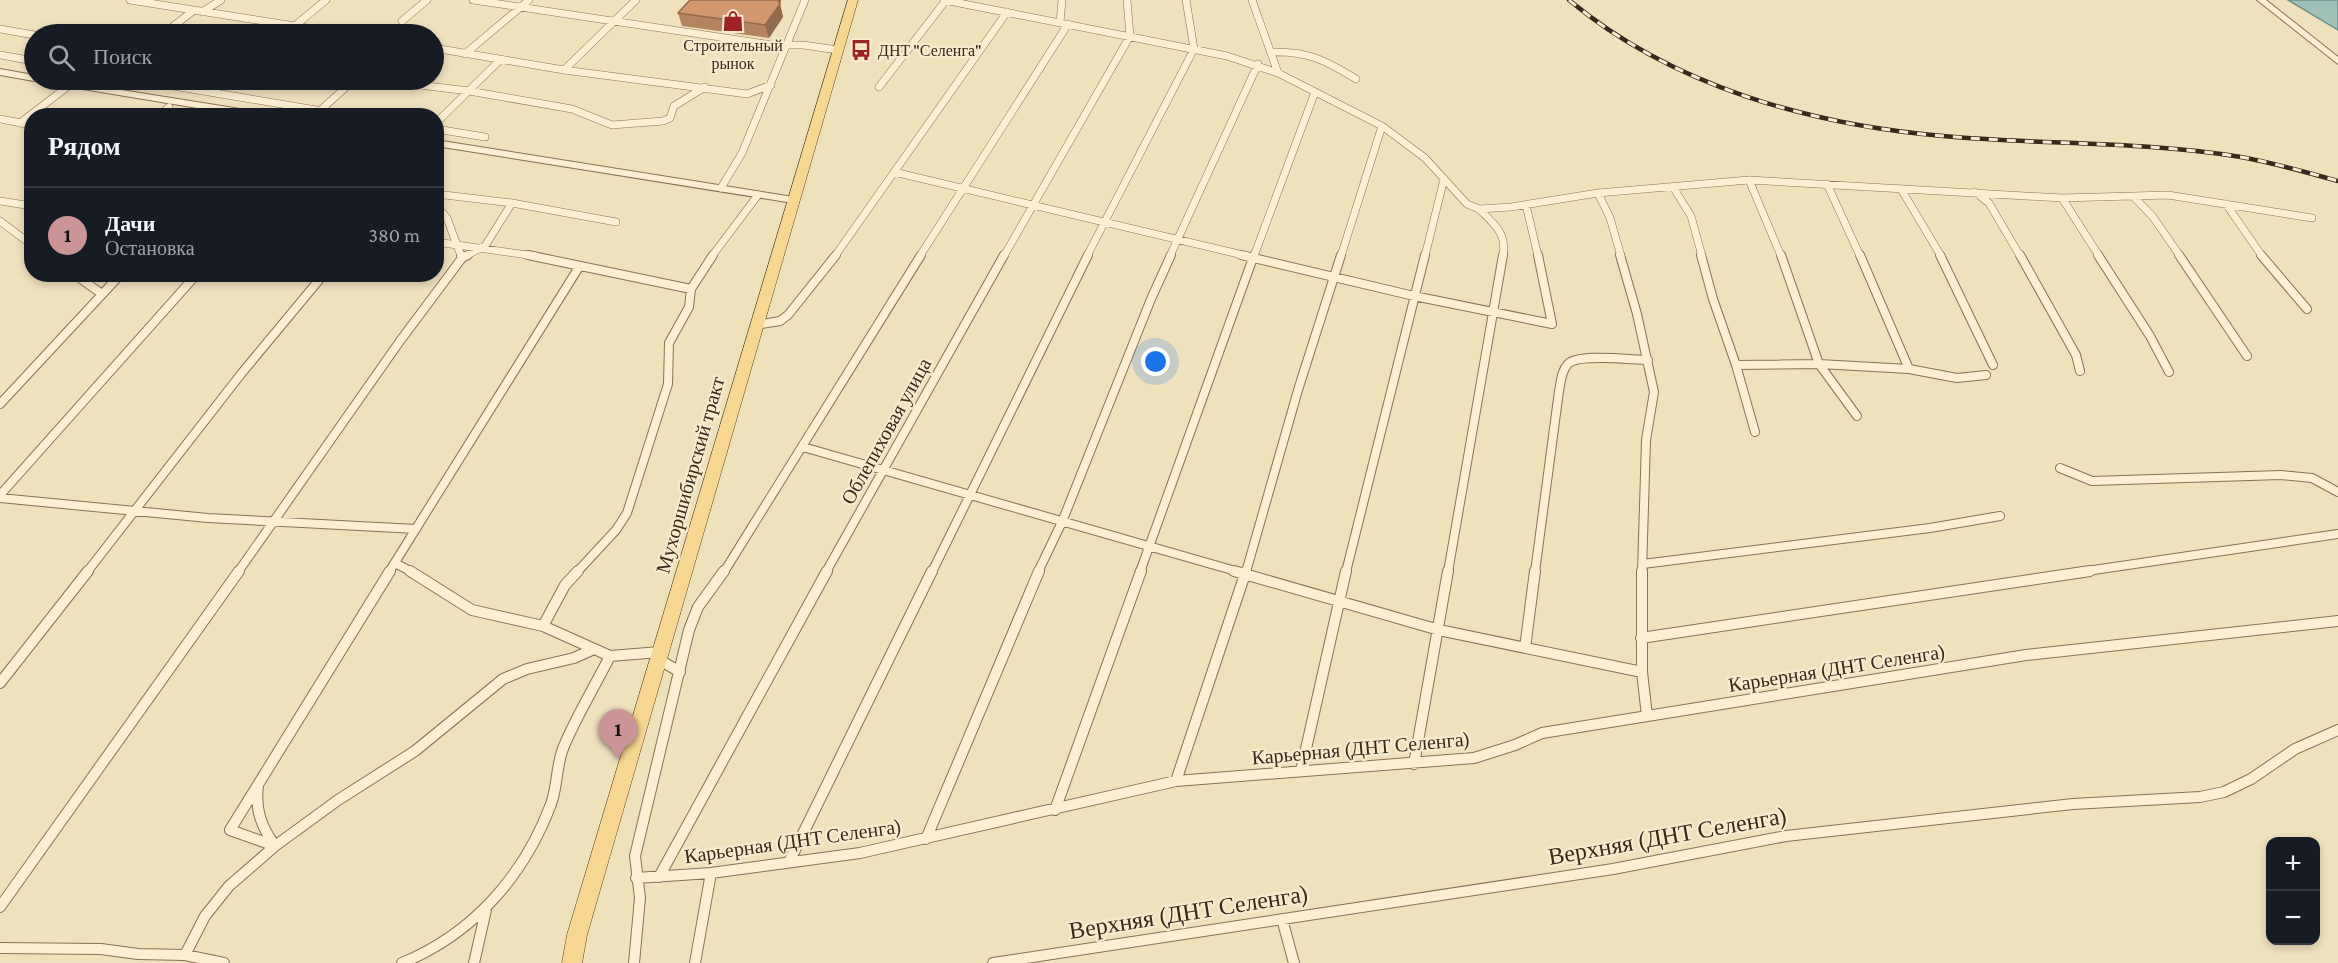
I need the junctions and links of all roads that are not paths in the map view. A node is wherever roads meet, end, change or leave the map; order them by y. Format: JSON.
{"nodes":[{"id":1,"x":130,"y":0,"type":"edge"},
{"id":2,"x":221,"y":0,"type":"edge"},
{"id":3,"x":327,"y":0,"type":"edge"},
{"id":4,"x":427,"y":0,"type":"edge"},
{"id":5,"x":473,"y":0,"type":"edge"},
{"id":6,"x":529,"y":0,"type":"edge"},
{"id":7,"x":636,"y":0,"type":"edge"},
{"id":8,"x":805,"y":0,"type":"edge"},
{"id":9,"x":853,"y":0,"type":"edge"},
{"id":10,"x":945,"y":0,"type":"edge"},
{"id":11,"x":999,"y":0,"type":"edge"},
{"id":12,"x":1062,"y":0,"type":"edge"},
{"id":13,"x":1127,"y":0,"type":"edge"},
{"id":14,"x":1186,"y":0,"type":"edge"},
{"id":15,"x":1252,"y":0,"type":"edge"},
{"id":16,"x":2261,"y":0,"type":"edge"},
{"id":17,"x":521,"y":7,"type":"junction"},
{"id":18,"x":193,"y":11,"type":"junction"},
{"id":19,"x":1003,"y":11,"type":"junction"},
{"id":20,"x":202,"y":12,"type":"junction"},
{"id":21,"x":402,"y":21,"type":"dead end"},
{"id":22,"x":614,"y":21,"type":"junction"},
{"id":23,"x":176,"y":24,"type":"edge"},
{"id":24,"x":283,"y":24,"type":"edge"},
{"id":25,"x":298,"y":24,"type":"edge"},
{"id":26,"x":1064,"y":24,"type":"junction"},
{"id":27,"x":0,"y":28,"type":"edge"},
{"id":28,"x":24,"y":33,"type":"edge"},
{"id":29,"x":1130,"y":36,"type":"junction"},
{"id":30,"x":784,"y":45,"type":"junction"},
{"id":31,"x":1194,"y":49,"type":"junction"},
{"id":32,"x":444,"y":50,"type":"edge"},
{"id":33,"x":838,"y":50,"type":"junction"},
{"id":34,"x":1271,"y":52,"type":"junction"},
{"id":35,"x":465,"y":54,"type":"junction"},
{"id":36,"x":0,"y":55,"type":"edge"},
{"id":37,"x":24,"y":60,"type":"edge"},
{"id":38,"x":500,"y":60,"type":"junction"},
{"id":39,"x":2338,"y":61,"type":"edge"},
{"id":40,"x":1258,"y":64,"type":"junction"},
{"id":41,"x":564,"y":70,"type":"junction"},
{"id":42,"x":0,"y":72,"type":"edge"},
{"id":43,"x":1278,"y":73,"type":"junction"},
{"id":44,"x":24,"y":76,"type":"edge"},
{"id":45,"x":1356,"y":79,"type":"dead end"},
{"id":46,"x":771,"y":85,"type":"junction"},
{"id":47,"x":705,"y":87,"type":"junction"},
{"id":48,"x":879,"y":87,"type":"dead end"},
{"id":49,"x":444,"y":88,"type":"edge"},
{"id":50,"x":63,"y":90,"type":"edge"},
{"id":51,"x":108,"y":90,"type":"edge"},
{"id":52,"x":207,"y":90,"type":"edge"},
{"id":53,"x":343,"y":90,"type":"edge"},
{"id":54,"x":214,"y":91,"type":"joint"},
{"id":55,"x":469,"y":91,"type":"junction"},
{"id":56,"x":1315,"y":92,"type":"junction"},
{"id":57,"x":40,"y":108,"type":"edge"},
{"id":58,"x":217,"y":108,"type":"edge"},
{"id":59,"x":294,"y":108,"type":"edge"},
{"id":60,"x":323,"y":108,"type":"edge"},
{"id":61,"x":444,"y":115,"type":"edge"},
{"id":62,"x":0,"y":119,"type":"edge"},
{"id":63,"x":24,"y":120,"type":"edge"},
{"id":64,"x":20,"y":123,"type":"junction"},
{"id":65,"x":24,"y":124,"type":"edge"},
{"id":66,"x":1382,"y":126,"type":"junction"},
{"id":67,"x":444,"y":130,"type":"edge"},
{"id":68,"x":485,"y":136,"type":"dead end"},
{"id":69,"x":444,"y":144,"type":"edge"},
{"id":70,"x":894,"y":172,"type":"junction"},
{"id":71,"x":1444,"y":179,"type":"junction"},
{"id":72,"x":1749,"y":180,"type":"junction"},
{"id":73,"x":1827,"y":184,"type":"junction"},
{"id":74,"x":1673,"y":187,"type":"junction"},
{"id":75,"x":721,"y":188,"type":"junction"},
{"id":76,"x":963,"y":188,"type":"junction"},
{"id":77,"x":1901,"y":189,"type":"junction"},
{"id":78,"x":1975,"y":192,"type":"junction"},
{"id":79,"x":1598,"y":193,"type":"junction"},
{"id":80,"x":444,"y":195,"type":"edge"},
{"id":81,"x":758,"y":195,"type":"junction"},
{"id":82,"x":2134,"y":197,"type":"junction"},
{"id":83,"x":2062,"y":198,"type":"junction"},
{"id":84,"x":793,"y":200,"type":"junction"},
{"id":85,"x":0,"y":201,"type":"edge"},
{"id":86,"x":512,"y":203,"type":"junction"},
{"id":87,"x":2226,"y":204,"type":"junction"},
{"id":88,"x":24,"y":205,"type":"edge"},
{"id":89,"x":1032,"y":205,"type":"junction"},
{"id":90,"x":1526,"y":205,"type":"junction"},
{"id":91,"x":1479,"y":209,"type":"junction"},
{"id":92,"x":444,"y":214,"type":"edge"},
{"id":93,"x":2312,"y":218,"type":"dead end"},
{"id":94,"x":0,"y":221,"type":"edge"},
{"id":95,"x":616,"y":222,"type":"dead end"},
{"id":96,"x":1104,"y":222,"type":"junction"},
{"id":97,"x":24,"y":240,"type":"edge"},
{"id":98,"x":1179,"y":240,"type":"junction"},
{"id":99,"x":444,"y":242,"type":"edge"},
{"id":100,"x":457,"y":243,"type":"junction"},
{"id":101,"x":485,"y":246,"type":"junction"},
{"id":102,"x":1254,"y":256,"type":"junction"},
{"id":103,"x":462,"y":258,"type":"junction"},
{"id":104,"x":579,"y":267,"type":"junction"},
{"id":105,"x":1335,"y":278,"type":"junction"},
{"id":106,"x":85,"y":282,"type":"edge"},
{"id":107,"x":113,"y":282,"type":"edge"},
{"id":108,"x":190,"y":282,"type":"edge"},
{"id":109,"x":317,"y":282,"type":"edge"},
{"id":110,"x":691,"y":289,"type":"junction"},
{"id":111,"x":102,"y":294,"type":"junction"},
{"id":112,"x":1414,"y":296,"type":"junction"},
{"id":113,"x":2307,"y":309,"type":"dead end"},
{"id":114,"x":1495,"y":313,"type":"junction"},
{"id":115,"x":756,"y":325,"type":"junction"},
{"id":116,"x":2247,"y":356,"type":"dead end"},
{"id":117,"x":1648,"y":360,"type":"junction"},
{"id":118,"x":1819,"y":364,"type":"junction"},
{"id":119,"x":1736,"y":365,"type":"junction"},
{"id":120,"x":1993,"y":365,"type":"dead end"},
{"id":121,"x":1909,"y":369,"type":"junction"},
{"id":122,"x":2080,"y":371,"type":"dead end"},
{"id":123,"x":2169,"y":372,"type":"dead end"},
{"id":124,"x":1986,"y":375,"type":"dead end"},
{"id":125,"x":0,"y":404,"type":"edge"},
{"id":126,"x":1857,"y":416,"type":"dead end"},
{"id":127,"x":1755,"y":432,"type":"dead end"},
{"id":128,"x":803,"y":447,"type":"junction"},
{"id":129,"x":2060,"y":468,"type":"dead end"},
{"id":130,"x":884,"y":471,"type":"junction"},
{"id":131,"x":2338,"y":492,"type":"edge"},
{"id":132,"x":970,"y":494,"type":"junction"},
{"id":133,"x":0,"y":497,"type":"edge"},
{"id":134,"x":131,"y":513,"type":"junction"},
{"id":135,"x":2000,"y":516,"type":"dead end"},
{"id":136,"x":1062,"y":522,"type":"junction"},
{"id":137,"x":273,"y":523,"type":"junction"},
{"id":138,"x":416,"y":529,"type":"junction"},
{"id":139,"x":2338,"y":534,"type":"edge"},
{"id":140,"x":1149,"y":547,"type":"junction"},
{"id":141,"x":395,"y":563,"type":"junction"},
{"id":142,"x":1643,"y":564,"type":"junction"},
{"id":143,"x":1245,"y":575,"type":"junction"},
{"id":144,"x":1339,"y":600,"type":"junction"},
{"id":145,"x":2338,"y":621,"type":"edge"},
{"id":146,"x":543,"y":626,"type":"junction"},
{"id":147,"x":1439,"y":630,"type":"junction"},
{"id":148,"x":1641,"y":638,"type":"junction"},
{"id":149,"x":1526,"y":648,"type":"junction"},
{"id":150,"x":594,"y":649,"type":"junction"},
{"id":151,"x":659,"y":655,"type":"junction"},
{"id":152,"x":610,"y":656,"type":"junction"},
{"id":153,"x":680,"y":672,"type":"junction"},
{"id":154,"x":1642,"y":672,"type":"junction"},
{"id":155,"x":0,"y":683,"type":"edge"},
{"id":156,"x":1647,"y":716,"type":"junction"},
{"id":157,"x":2338,"y":730,"type":"edge"},
{"id":158,"x":1414,"y":764,"type":"junction"},
{"id":159,"x":1301,"y":771,"type":"junction"},
{"id":160,"x":259,"y":781,"type":"junction"},
{"id":161,"x":1176,"y":781,"type":"junction"},
{"id":162,"x":1055,"y":810,"type":"junction"},
{"id":163,"x":926,"y":839,"type":"junction"},
{"id":164,"x":275,"y":846,"type":"junction"},
{"id":165,"x":789,"y":862,"type":"junction"},
{"id":166,"x":711,"y":873,"type":"junction"},
{"id":167,"x":636,"y":878,"type":"junction"},
{"id":168,"x":659,"y":878,"type":"junction"},
{"id":169,"x":0,"y":907,"type":"edge"},
{"id":170,"x":486,"y":910,"type":"junction"},
{"id":171,"x":1282,"y":919,"type":"junction"},
{"id":172,"x":0,"y":948,"type":"edge"},
{"id":173,"x":185,"y":955,"type":"junction"},
{"id":174,"x":224,"y":963,"type":"edge"},
{"id":175,"x":402,"y":963,"type":"edge"},
{"id":176,"x":474,"y":963,"type":"edge"},
{"id":177,"x":572,"y":963,"type":"edge"},
{"id":178,"x":634,"y":963,"type":"edge"},
{"id":179,"x":695,"y":963,"type":"edge"},
{"id":180,"x":993,"y":963,"type":"edge"},
{"id":181,"x":1294,"y":963,"type":"edge"}],
"edges":[{"from":1,"to":18,"type":"street"},
{"from":2,"to":20,"type":"street"},
{"from":3,"to":25,"type":"street"},
{"from":4,"to":21,"type":"street"},
{"from":5,"to":17,"type":"street"},
{"from":6,"to":17,"type":"street"},
{"from":7,"to":22,"type":"street"},
{"from":8,"to":30,"type":"street"},
{"from":9,"to":33,"type":"main road","name":"Мухоршибирский тракт"},
{"from":10,"to":19,"type":"street"},
{"from":10,"to":48,"type":"street"},
{"from":11,"to":19,"type":"street"},
{"from":12,"to":26,"type":"street"},
{"from":13,"to":29,"type":"street"},
{"from":14,"to":31,"type":"street"},
{"from":15,"to":34,"type":"street"},
{"from":16,"to":39,"type":"street"},
{"from":17,"to":22,"type":"street"},
{"from":17,"to":35,"type":"street"},
{"from":18,"to":20,"type":"street"},
{"from":18,"to":23,"type":"street"},
{"from":19,"to":26,"type":"street"},
{"from":19,"to":70,"type":"street"},
{"from":20,"to":24,"type":"street"},
{"from":22,"to":30,"type":"street"},
{"from":22,"to":41,"type":"street"},
{"from":26,"to":29,"type":"street"},
{"from":26,"to":76,"type":"street"},
{"from":27,"to":28,"type":"street"},
{"from":29,"to":31,"type":"street"},
{"from":29,"to":89,"type":"street","name":"Облепиховая улица"},
{"from":30,"to":33,"type":"street"},
{"from":30,"to":46,"type":"street"},
{"from":31,"to":40,"type":"street"},
{"from":31,"to":96,"type":"street"},
{"from":32,"to":35,"type":"street"},
{"from":33,"to":84,"type":"main road","name":"Мухоршибирский тракт"},
{"from":34,"to":43,"type":"street"},
{"from":34,"to":45,"type":"street"},
{"from":35,"to":38,"type":"street"},
{"from":36,"to":37,"type":"street"},
{"from":38,"to":41,"type":"street"},
{"from":38,"to":55,"type":"street"},
{"from":40,"to":43,"type":"street"},
{"from":40,"to":98,"type":"street"},
{"from":41,"to":47,"type":"street"},
{"from":42,"to":44,"type":"street"},
{"from":43,"to":56,"type":"street"},
{"from":46,"to":47,"type":"street"},
{"from":46,"to":75,"type":"street"},
{"from":47,"to":55,"type":"street"},
{"from":49,"to":55,"type":"street"},
{"from":50,"to":57,"type":"street"},
{"from":51,"to":58,"type":"street"},
{"from":52,"to":54,"type":"street"},
{"from":53,"to":60,"type":"street"},
{"from":54,"to":59,"type":"street"},
{"from":55,"to":61,"type":"street"},
{"from":56,"to":66,"type":"street"},
{"from":56,"to":102,"type":"street"},
{"from":62,"to":64,"type":"street"},
{"from":63,"to":64,"type":"street"},
{"from":64,"to":65,"type":"street"},
{"from":66,"to":71,"type":"street"},
{"from":66,"to":105,"type":"street"},
{"from":67,"to":68,"type":"street"},
{"from":69,"to":75,"type":"street"},
{"from":70,"to":76,"type":"street"},
{"from":70,"to":115,"type":"street"},
{"from":71,"to":91,"type":"street"},
{"from":71,"to":112,"type":"street"},
{"from":72,"to":73,"type":"street"},
{"from":72,"to":74,"type":"street"},
{"from":72,"to":118,"type":"street"},
{"from":73,"to":77,"type":"street"},
{"from":73,"to":121,"type":"street"},
{"from":74,"to":79,"type":"street"},
{"from":74,"to":119,"type":"street"},
{"from":75,"to":81,"type":"street"},
{"from":76,"to":89,"type":"street"},
{"from":76,"to":128,"type":"street"},
{"from":77,"to":78,"type":"street"},
{"from":77,"to":120,"type":"street"},
{"from":78,"to":83,"type":"street"},
{"from":78,"to":122,"type":"street"},
{"from":79,"to":90,"type":"street"},
{"from":79,"to":117,"type":"street"},
{"from":80,"to":86,"type":"street"},
{"from":81,"to":84,"type":"street"},
{"from":81,"to":110,"type":"street"},
{"from":82,"to":83,"type":"street"},
{"from":82,"to":87,"type":"street"},
{"from":82,"to":116,"type":"street"},
{"from":83,"to":123,"type":"street"},
{"from":84,"to":115,"type":"main road","name":"Мухоршибирский тракт"},
{"from":85,"to":88,"type":"street"},
{"from":86,"to":95,"type":"street"},
{"from":86,"to":101,"type":"street"},
{"from":87,"to":93,"type":"street"},
{"from":87,"to":113,"type":"street"},
{"from":89,"to":96,"type":"street"},
{"from":89,"to":130,"type":"street","name":"Облепиховая улица"},
{"from":90,"to":91,"type":"street"},
{"from":90,"to":114,"type":"street"},
{"from":91,"to":114,"type":"street"},
{"from":92,"to":100,"type":"street"},
{"from":94,"to":97,"type":"street"},
{"from":96,"to":98,"type":"street"},
{"from":96,"to":132,"type":"street"},
{"from":98,"to":102,"type":"street"},
{"from":98,"to":136,"type":"street"},
{"from":99,"to":100,"type":"street"},
{"from":100,"to":101,"type":"street"},
{"from":100,"to":103,"type":"street"},
{"from":101,"to":103,"type":"street"},
{"from":101,"to":104,"type":"street"},
{"from":102,"to":105,"type":"street"},
{"from":102,"to":140,"type":"street"},
{"from":103,"to":137,"type":"street"},
{"from":104,"to":110,"type":"street"},
{"from":104,"to":138,"type":"street"},
{"from":105,"to":112,"type":"street"},
{"from":105,"to":143,"type":"street"},
{"from":106,"to":111,"type":"street"},
{"from":107,"to":111,"type":"street"},
{"from":108,"to":133,"type":"street"},
{"from":109,"to":134,"type":"street"},
{"from":110,"to":146,"type":"street"},
{"from":111,"to":125,"type":"street"},
{"from":112,"to":114,"type":"street"},
{"from":112,"to":144,"type":"street"},
{"from":114,"to":147,"type":"street"},
{"from":115,"to":151,"type":"main road","name":"Мухоршибирский тракт"},
{"from":117,"to":142,"type":"street"},
{"from":117,"to":149,"type":"street"},
{"from":118,"to":119,"type":"street"},
{"from":118,"to":121,"type":"street"},
{"from":118,"to":126,"type":"street"},
{"from":119,"to":127,"type":"street"},
{"from":121,"to":124,"type":"street"},
{"from":128,"to":130,"type":"street"},
{"from":128,"to":153,"type":"street"},
{"from":129,"to":131,"type":"street"},
{"from":130,"to":132,"type":"street"},
{"from":130,"to":168,"type":"street","name":"Облепиховая улица"},
{"from":132,"to":136,"type":"street"},
{"from":132,"to":165,"type":"street"},
{"from":133,"to":134,"type":"street"},
{"from":134,"to":137,"type":"street"},
{"from":134,"to":155,"type":"street"},
{"from":135,"to":142,"type":"street"},
{"from":136,"to":140,"type":"street"},
{"from":136,"to":163,"type":"street"},
{"from":137,"to":138,"type":"street"},
{"from":137,"to":169,"type":"street"},
{"from":138,"to":141,"type":"street"},
{"from":139,"to":148,"type":"street"},
{"from":140,"to":143,"type":"street"},
{"from":140,"to":162,"type":"street"},
{"from":141,"to":146,"type":"street"},
{"from":141,"to":160,"type":"street"},
{"from":142,"to":148,"type":"street"},
{"from":143,"to":144,"type":"street"},
{"from":143,"to":161,"type":"street"},
{"from":144,"to":147,"type":"street"},
{"from":144,"to":159,"type":"street"},
{"from":145,"to":156,"type":"street","name":"Карьерная (ДНТ Селенга)"},
{"from":146,"to":150,"type":"street"},
{"from":147,"to":149,"type":"street"},
{"from":147,"to":158,"type":"street"},
{"from":148,"to":154,"type":"street"},
{"from":149,"to":154,"type":"street"},
{"from":150,"to":152,"type":"street"},
{"from":150,"to":164,"type":"street"},
{"from":151,"to":152,"type":"street"},
{"from":151,"to":153,"type":"street"},
{"from":151,"to":177,"type":"main road","name":"Мухоршибирский тракт"},
{"from":152,"to":170,"type":"street"},
{"from":153,"to":167,"type":"street"},
{"from":154,"to":156,"type":"street"},
{"from":156,"to":158,"type":"street","name":"Карьерная (ДНТ Селенга)"},
{"from":157,"to":171,"type":"street","name":"Верхняя (ДНТ Селенга)"},
{"from":158,"to":159,"type":"street","name":"Карьерная (ДНТ Селенга)"},
{"from":159,"to":161,"type":"street","name":"Карьерная (ДНТ Селенга)"},
{"from":160,"to":164,"type":"street"},
{"from":160,"to":164,"type":"street"},
{"from":161,"to":162,"type":"street","name":"Карьерная (ДНТ Селенга)"},
{"from":162,"to":163,"type":"street","name":"Карьерная (ДНТ Селенга)"},
{"from":163,"to":165,"type":"street","name":"Карьерная (ДНТ Селенга)"},
{"from":164,"to":173,"type":"street"},
{"from":165,"to":166,"type":"street","name":"Карьерная (ДНТ Селенга)"},
{"from":166,"to":168,"type":"street","name":"Карьерная (ДНТ Селенга)"},
{"from":166,"to":179,"type":"street"},
{"from":167,"to":168,"type":"street","name":"Карьерная (ДНТ Селенга)"},
{"from":167,"to":178,"type":"street"},
{"from":170,"to":175,"type":"street"},
{"from":170,"to":176,"type":"street"},
{"from":171,"to":180,"type":"street","name":"Верхняя (ДНТ Селенга)"},
{"from":171,"to":181,"type":"street"},
{"from":172,"to":173,"type":"street"},
{"from":173,"to":174,"type":"street"}]}
